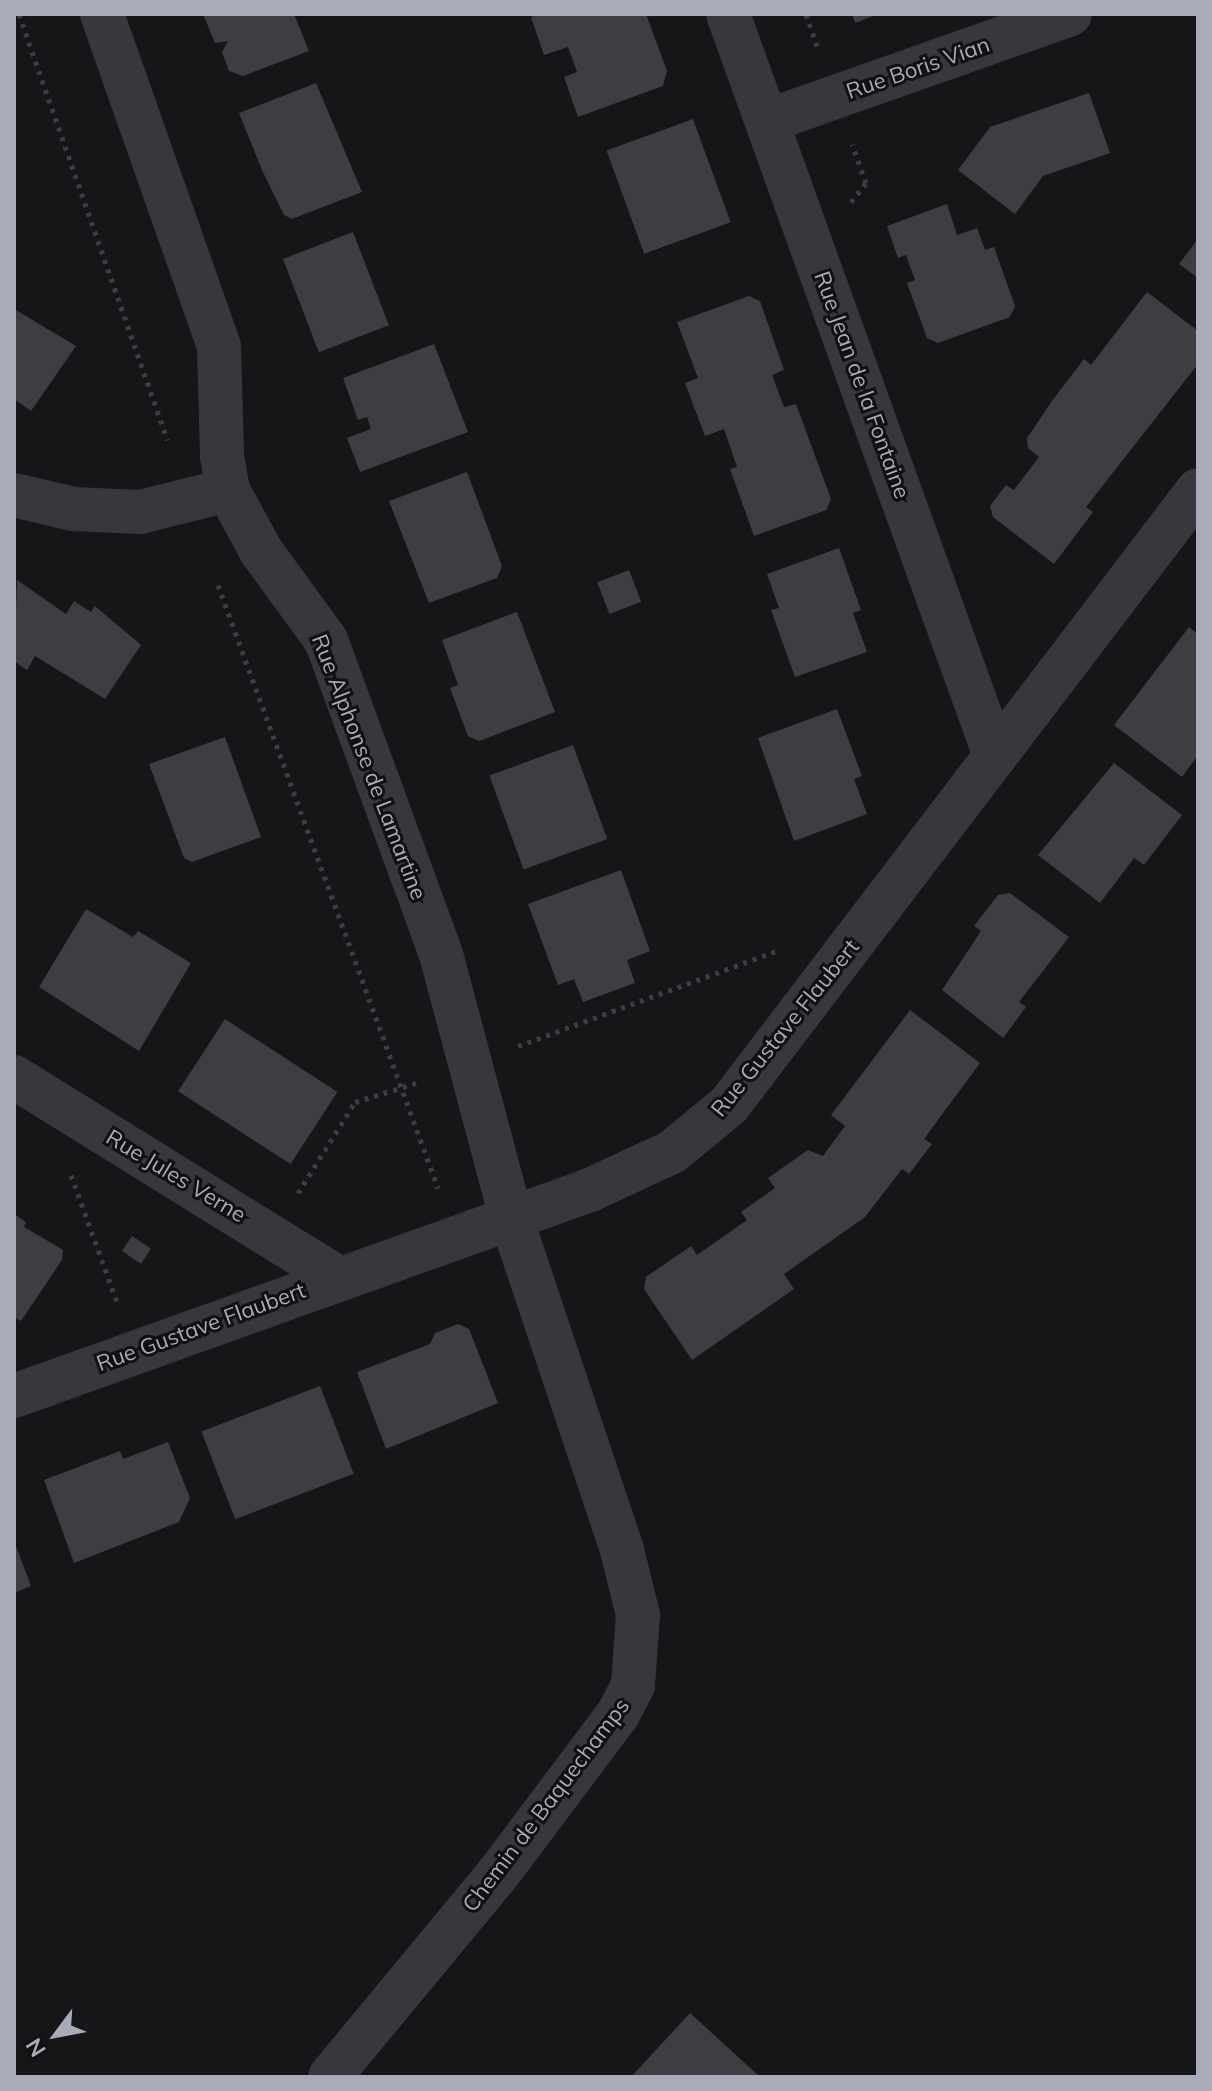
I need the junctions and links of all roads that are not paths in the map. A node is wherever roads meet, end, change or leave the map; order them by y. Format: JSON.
{"nodes":[{"id":1,"x":102,"y":14,"type":"edge"},
{"id":2,"x":728,"y":14,"type":"edge"},
{"id":3,"x":1070,"y":14,"type":"edge"},
{"id":4,"x":767,"y":121,"type":"junction"},
{"id":5,"x":1198,"y":490,"type":"edge"},
{"id":6,"x":14,"y":495,"type":"edge"},
{"id":7,"x":208,"y":497,"type":"junction"},
{"id":8,"x":995,"y":756,"type":"junction"},
{"id":9,"x":14,"y":1077,"type":"edge"},
{"id":10,"x":511,"y":1218,"type":"junction"},
{"id":11,"x":337,"y":1277,"type":"junction"},
{"id":12,"x":14,"y":1396,"type":"edge"},
{"id":13,"x":330,"y":2077,"type":"edge"}],
"edges":[{"from":1,"to":7,"type":"street","name":"Rue Alphonse de Lamartine"},
{"from":2,"to":4,"type":"street","name":"Rue Jean de la Fontaine"},
{"from":3,"to":4,"type":"street","name":"Rue Boris Vian"},
{"from":4,"to":8,"type":"street","name":"Rue Jean de la Fontaine"},
{"from":5,"to":8,"type":"street","name":"Rue Gustave Flaubert"},
{"from":6,"to":7,"type":"street"},
{"from":7,"to":10,"type":"street","name":"Rue Alphonse de Lamartine"},
{"from":8,"to":10,"type":"street","name":"Rue Gustave Flaubert"},
{"from":9,"to":11,"type":"street","name":"Rue Jules Verne"},
{"from":10,"to":11,"type":"street","name":"Rue Gustave Flaubert"},
{"from":10,"to":13,"type":"street","name":"Chemin de Baquechamps"},
{"from":11,"to":12,"type":"street","name":"Rue Gustave Flaubert"}]}
